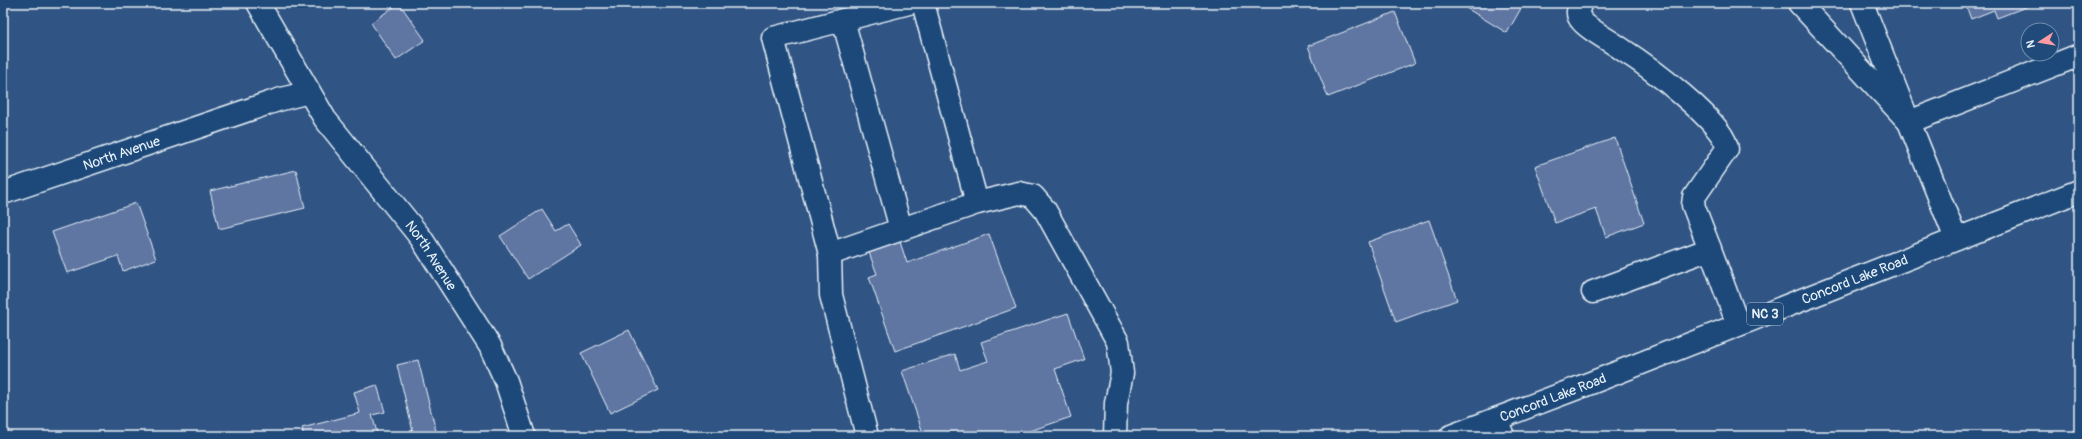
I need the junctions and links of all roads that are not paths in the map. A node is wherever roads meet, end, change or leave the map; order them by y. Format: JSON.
{"nodes":[{"id":1,"x":258,"y":3,"type":"edge"},
{"id":2,"x":909,"y":3,"type":"edge"},
{"id":3,"x":923,"y":3,"type":"edge"},
{"id":4,"x":1581,"y":3,"type":"edge"},
{"id":5,"x":1799,"y":3,"type":"edge"},
{"id":6,"x":1862,"y":3,"type":"edge"},
{"id":7,"x":843,"y":20,"type":"junction"},
{"id":8,"x":2079,"y":61,"type":"edge"},
{"id":9,"x":309,"y":92,"type":"junction"},
{"id":10,"x":1909,"y":122,"type":"junction"},
{"id":11,"x":2079,"y":191,"type":"edge"},
{"id":12,"x":3,"y":193,"type":"edge"},
{"id":13,"x":977,"y":203,"type":"junction"},
{"id":14,"x":901,"y":230,"type":"junction"},
{"id":15,"x":1956,"y":239,"type":"junction"},
{"id":16,"x":1710,"y":249,"type":"junction"},
{"id":17,"x":830,"y":254,"type":"junction"},
{"id":18,"x":1593,"y":292,"type":"dead end"},
{"id":19,"x":1738,"y":325,"type":"junction"},
{"id":20,"x":1500,"y":427,"type":"edge"},
{"id":21,"x":524,"y":436,"type":"edge"},
{"id":22,"x":867,"y":436,"type":"edge"},
{"id":23,"x":1114,"y":436,"type":"edge"},
{"id":24,"x":1451,"y":436,"type":"edge"}],
"edges":[{"from":1,"to":9,"type":"street","name":"North Avenue"},
{"from":2,"to":7,"type":"street"},
{"from":3,"to":13,"type":"street"},
{"from":4,"to":16,"type":"street"},
{"from":5,"to":10,"type":"street"},
{"from":6,"to":10,"type":"street"},
{"from":7,"to":14,"type":"street"},
{"from":7,"to":17,"type":"street"},
{"from":8,"to":10,"type":"street"},
{"from":9,"to":12,"type":"street","name":"North Avenue"},
{"from":9,"to":21,"type":"street","name":"North Avenue"},
{"from":10,"to":15,"type":"street"},
{"from":11,"to":15,"type":"street","name":"Concord Lake Road","number":"NC 3"},
{"from":13,"to":14,"type":"street"},
{"from":13,"to":23,"type":"street"},
{"from":14,"to":17,"type":"street"},
{"from":15,"to":19,"type":"street","name":"Concord Lake Road","number":"NC 3"},
{"from":16,"to":18,"type":"street"},
{"from":16,"to":19,"type":"street"},
{"from":17,"to":22,"type":"street"},
{"from":19,"to":20,"type":"street","name":"Concord Lake Road","number":"NC 3"},
{"from":20,"to":24,"type":"street","name":"Concord Lake Road","number":"NC 3"}]}
